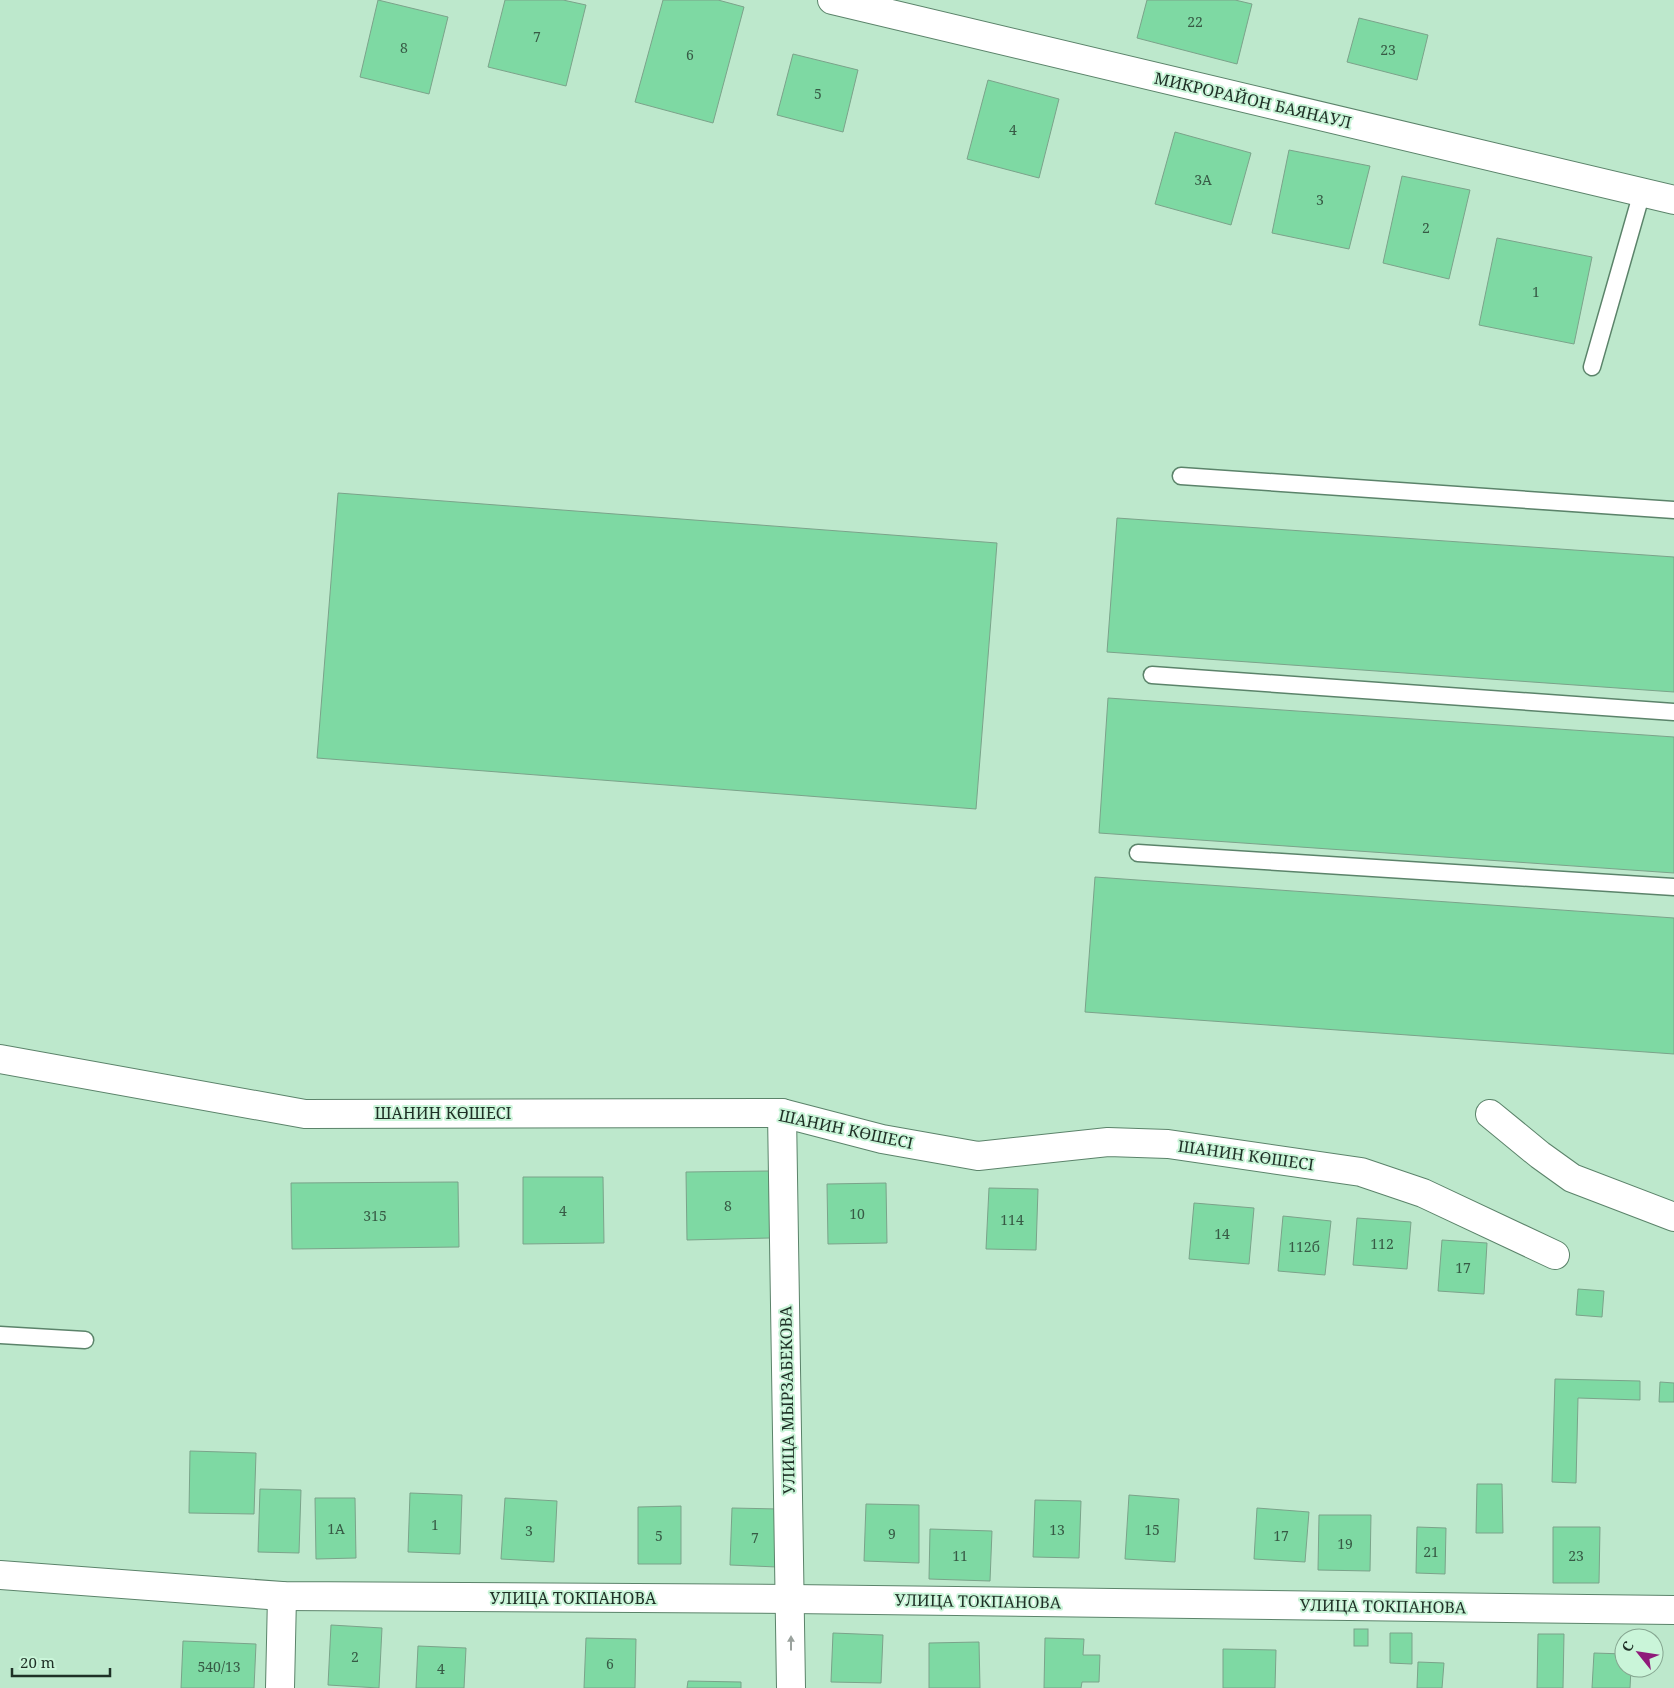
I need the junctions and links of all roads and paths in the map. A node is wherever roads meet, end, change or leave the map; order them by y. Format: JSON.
{"nodes":[{"id":1,"x":832,"y":0,"type":"edge"},
{"id":2,"x":1642,"y":192,"type":"junction"},
{"id":3,"x":1674,"y":200,"type":"edge"},
{"id":4,"x":1592,"y":367,"type":"dead end"},
{"id":5,"x":1181,"y":476,"type":"dead end"},
{"id":6,"x":1674,"y":510,"type":"edge"},
{"id":7,"x":1152,"y":675,"type":"dead end"},
{"id":8,"x":1674,"y":712,"type":"edge"},
{"id":9,"x":1138,"y":853,"type":"dead end"},
{"id":10,"x":1674,"y":887,"type":"edge"},
{"id":11,"x":0,"y":1059,"type":"edge"},
{"id":12,"x":782,"y":1113,"type":"junction"},
{"id":13,"x":1490,"y":1114,"type":"dead end"},
{"id":14,"x":1674,"y":1217,"type":"edge"},
{"id":15,"x":1555,"y":1255,"type":"dead end"},
{"id":16,"x":0,"y":1335,"type":"edge"},
{"id":17,"x":85,"y":1340,"type":"dead end"},
{"id":18,"x":0,"y":1575,"type":"edge"},
{"id":19,"x":282,"y":1596,"type":"junction"},
{"id":20,"x":791,"y":1599,"type":"junction"},
{"id":21,"x":1674,"y":1610,"type":"edge"},
{"id":22,"x":280,"y":1688,"type":"edge"},
{"id":23,"x":791,"y":1688,"type":"edge"}],
"edges":[{"from":1,"to":2,"type":"street","name":"МИКРОРАЙОН БАЯНАУЛ"},
{"from":2,"to":3,"type":"street","name":"МИКРОРАЙОН БАЯНАУЛ"},
{"from":2,"to":4,"type":"lane"},
{"from":5,"to":6,"type":"lane"},
{"from":7,"to":8,"type":"lane"},
{"from":9,"to":10,"type":"lane"},
{"from":11,"to":12,"type":"street","name":"ШАНИН КӨШЕСІ"},
{"from":12,"to":15,"type":"street","name":"ШАНИН КӨШЕСІ"},
{"from":12,"to":20,"type":"street","name":"УЛИЦА МЫРЗАБЕКОВА"},
{"from":13,"to":14,"type":"street"},
{"from":16,"to":17,"type":"lane"},
{"from":18,"to":19,"type":"street","name":"УЛИЦА ТОКПАНОВА"},
{"from":19,"to":20,"type":"street","name":"УЛИЦА ТОКПАНОВА"},
{"from":19,"to":22,"type":"street"},
{"from":20,"to":21,"type":"street","name":"УЛИЦА ТОКПАНОВА"},
{"from":23,"to":20,"type":"street","name":"УЛИЦА МЫРЗАБЕКОВА","one_way":true}]}
